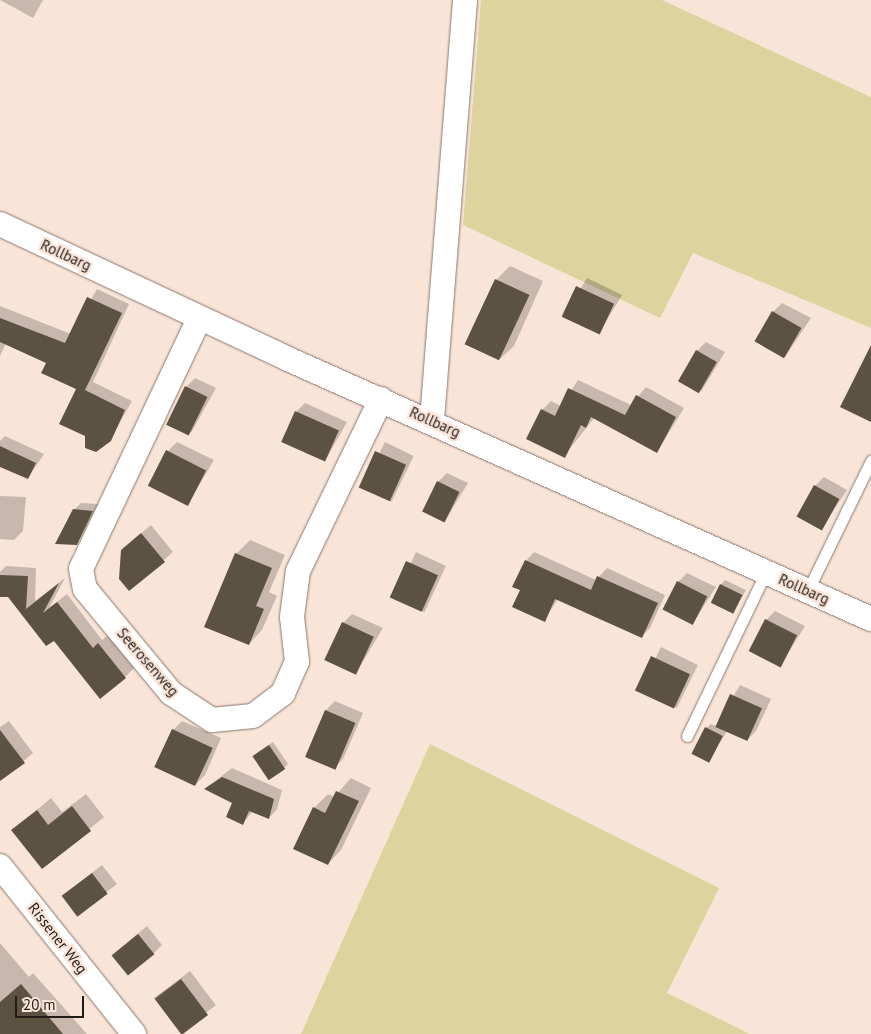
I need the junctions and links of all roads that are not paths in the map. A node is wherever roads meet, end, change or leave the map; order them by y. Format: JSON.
{"nodes":[{"id":1,"x":465,"y":0,"type":"edge"},
{"id":2,"x":0,"y":224,"type":"edge"},
{"id":3,"x":199,"y":318,"type":"junction"},
{"id":4,"x":381,"y":399,"type":"junction"},
{"id":5,"x":432,"y":420,"type":"junction"},
{"id":6,"x":871,"y":461,"type":"edge"},
{"id":7,"x":766,"y":572,"type":"junction"},
{"id":8,"x":808,"y":590,"type":"junction"},
{"id":9,"x":871,"y":619,"type":"edge"},
{"id":10,"x":687,"y":736,"type":"dead end"},
{"id":11,"x":0,"y":866,"type":"edge"},
{"id":12,"x":134,"y":1034,"type":"edge"}],
"edges":[{"from":1,"to":5,"type":"street"},
{"from":2,"to":3,"type":"street","name":"Rollbarg"},
{"from":3,"to":4,"type":"street","name":"Rollbarg"},
{"from":3,"to":4,"type":"street","name":"Seerosenweg"},
{"from":4,"to":5,"type":"street","name":"Rollbarg"},
{"from":5,"to":7,"type":"street","name":"Rollbarg"},
{"from":6,"to":8,"type":"lane"},
{"from":7,"to":8,"type":"street","name":"Rollbarg"},
{"from":7,"to":10,"type":"lane"},
{"from":8,"to":9,"type":"street","name":"Rollbarg"},
{"from":11,"to":12,"type":"street","name":"Rissener Weg"}]}
